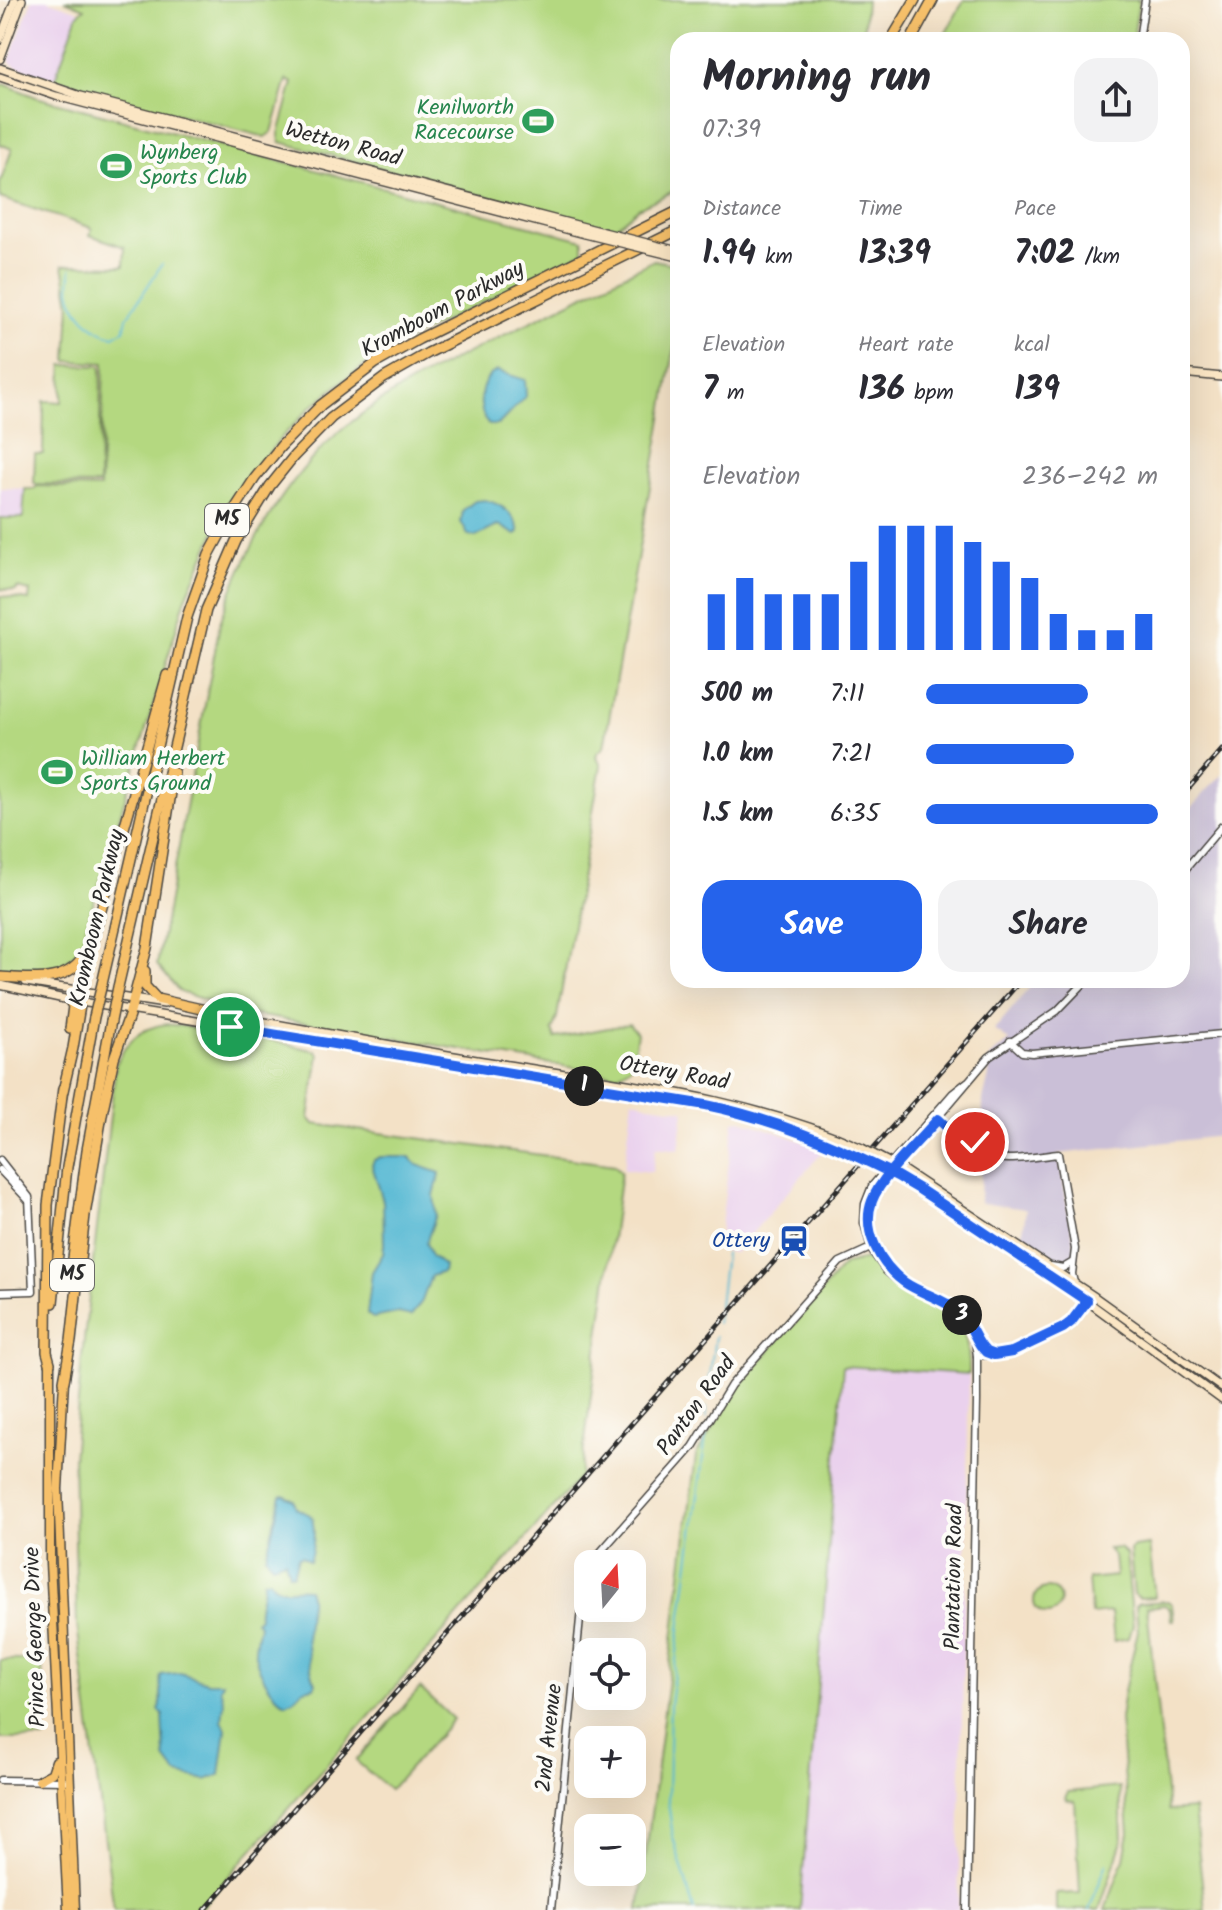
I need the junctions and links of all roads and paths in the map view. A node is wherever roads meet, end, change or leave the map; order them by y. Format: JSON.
{"nodes":[{"id":1,"x":15,"y":0,"type":"edge"},
{"id":2,"x":22,"y":0,"type":"edge"},
{"id":3,"x":915,"y":0,"type":"edge"},
{"id":4,"x":933,"y":0,"type":"edge"},
{"id":5,"x":1145,"y":0,"type":"edge"},
{"id":6,"x":896,"y":32,"type":"edge"},
{"id":7,"x":915,"y":32,"type":"edge"},
{"id":8,"x":1140,"y":32,"type":"edge"},
{"id":9,"x":0,"y":39,"type":"edge"},
{"id":10,"x":0,"y":59,"type":"edge"},
{"id":11,"x":0,"y":68,"type":"edge"},
{"id":12,"x":0,"y":77,"type":"edge"},
{"id":13,"x":670,"y":215,"type":"edge"},
{"id":14,"x":586,"y":231,"type":"junction"},
{"id":15,"x":670,"y":234,"type":"edge"},
{"id":16,"x":670,"y":249,"type":"edge"},
{"id":17,"x":670,"y":255,"type":"edge"},
{"id":18,"x":1190,"y":374,"type":"edge"},
{"id":19,"x":1222,"y":377,"type":"edge"},
{"id":20,"x":184,"y":629,"type":"junction"},
{"id":21,"x":187,"y":691,"type":"junction"},
{"id":22,"x":1222,"y":826,"type":"edge"},
{"id":23,"x":1190,"y":864,"type":"edge"},
{"id":24,"x":93,"y":935,"type":"junction"},
{"id":25,"x":147,"y":948,"type":"junction"},
{"id":26,"x":0,"y":978,"type":"edge"},
{"id":27,"x":0,"y":985,"type":"edge"},
{"id":28,"x":1079,"y":988,"type":"edge"},
{"id":29,"x":83,"y":990,"type":"junction"},
{"id":30,"x":133,"y":999,"type":"junction"},
{"id":31,"x":69,"y":1000,"type":"junction"},
{"id":32,"x":81,"y":1002,"type":"junction"},
{"id":33,"x":131,"y":1010,"type":"junction"},
{"id":34,"x":232,"y":1016,"type":"junction"},
{"id":35,"x":1222,"y":1034,"type":"edge"},
{"id":36,"x":1010,"y":1041,"type":"junction"},
{"id":37,"x":63,"y":1091,"type":"junction"},
{"id":38,"x":936,"y":1117,"type":"junction"},
{"id":39,"x":981,"y":1132,"type":"dead end"},
{"id":40,"x":963,"y":1142,"type":"junction"},
{"id":41,"x":859,"y":1152,"type":"junction"},
{"id":42,"x":0,"y":1160,"type":"edge"},
{"id":43,"x":0,"y":1170,"type":"edge"},
{"id":44,"x":897,"y":1172,"type":"junction"},
{"id":45,"x":29,"y":1201,"type":"junction"},
{"id":46,"x":872,"y":1246,"type":"junction"},
{"id":47,"x":858,"y":1252,"type":"junction"},
{"id":48,"x":1075,"y":1259,"type":"junction"},
{"id":49,"x":878,"y":1260,"type":"junction"},
{"id":50,"x":1050,"y":1266,"type":"junction"},
{"id":51,"x":905,"y":1283,"type":"junction"},
{"id":52,"x":1074,"y":1283,"type":"junction"},
{"id":53,"x":0,"y":1292,"type":"edge"},
{"id":54,"x":1087,"y":1301,"type":"junction"},
{"id":55,"x":974,"y":1333,"type":"junction"},
{"id":56,"x":994,"y":1355,"type":"junction"},
{"id":57,"x":977,"y":1356,"type":"junction"},
{"id":58,"x":50,"y":1363,"type":"junction"},
{"id":59,"x":64,"y":1381,"type":"junction"},
{"id":60,"x":1222,"y":1388,"type":"edge"},
{"id":61,"x":1222,"y":1400,"type":"edge"},
{"id":62,"x":602,"y":1550,"type":"edge"},
{"id":63,"x":582,"y":1622,"type":"edge"},
{"id":64,"x":57,"y":1724,"type":"junction"},
{"id":65,"x":0,"y":1780,"type":"edge"},
{"id":66,"x":39,"y":1780,"type":"junction"},
{"id":67,"x":64,"y":1781,"type":"junction"},
{"id":68,"x":68,"y":1910,"type":"edge"},
{"id":69,"x":75,"y":1910,"type":"edge"},
{"id":70,"x":551,"y":1910,"type":"edge"},
{"id":71,"x":967,"y":1910,"type":"edge"}],
"edges":[{"from":1,"to":9,"type":"main road"},
{"from":2,"to":10,"type":"main road"},
{"from":3,"to":6,"type":"highway"},
{"from":4,"to":7,"type":"highway"},
{"from":5,"to":8,"type":"street"},
{"from":11,"to":14,"type":"main road","name":"Wetton Road"},
{"from":12,"to":14,"type":"main road","name":"Wetton Road"},
{"from":13,"to":20,"type":"highway","name":"Kromboom Parkway","number":"M5"},
{"from":14,"to":16,"type":"main road","name":"Wetton Road","bridge":true},
{"from":14,"to":17,"type":"main road","name":"Wetton Road","bridge":true},
{"from":15,"to":21,"type":"highway","name":"Kromboom Parkway","number":"M5"},
{"from":18,"to":19,"type":"main road"},
{"from":20,"to":24,"type":"highway"},
{"from":20,"to":58,"type":"highway","name":"Kromboom Parkway","number":"M5","bridge":true},
{"from":21,"to":25,"type":"highway"},
{"from":21,"to":59,"type":"highway","name":"Kromboom Parkway","number":"M5","bridge":true},
{"from":22,"to":23,"type":"street"},
{"from":24,"to":26,"type":"highway"},
{"from":24,"to":29,"type":"highway"},
{"from":25,"to":30,"type":"highway"},
{"from":25,"to":34,"type":"highway"},
{"from":26,"to":29,"type":"main road","name":"Ottery Road"},
{"from":27,"to":31,"type":"main road","name":"Ottery Road"},
{"from":28,"to":36,"type":"street"},
{"from":29,"to":30,"type":"main road","name":"Ottery Road"},
{"from":29,"to":32,"type":"highway"},
{"from":30,"to":33,"type":"highway"},
{"from":30,"to":34,"type":"main road","name":"Ottery Road"},
{"from":31,"to":32,"type":"main road","name":"Ottery Road"},
{"from":31,"to":37,"type":"highway"},
{"from":32,"to":33,"type":"main road","name":"Ottery Road"},
{"from":32,"to":37,"type":"highway"},
{"from":33,"to":41,"type":"main road","name":"Ottery Road"},
{"from":33,"to":59,"type":"highway"},
{"from":34,"to":41,"type":"main road","name":"Ottery Road"},
{"from":35,"to":36,"type":"street"},
{"from":36,"to":38,"type":"street"},
{"from":37,"to":58,"type":"highway"},
{"from":38,"to":40,"type":"street"},
{"from":38,"to":46,"type":"street"},
{"from":39,"to":40,"type":"street"},
{"from":40,"to":48,"type":"street"},
{"from":41,"to":44,"type":"main road","name":"Ottery Road","bridge":true},
{"from":42,"to":45,"type":"street"},
{"from":43,"to":45,"type":"street"},
{"from":44,"to":50,"type":"main road","name":"Ottery Road"},
{"from":44,"to":54,"type":"main road","name":"Ottery Road"},
{"from":45,"to":53,"type":"street"},
{"from":46,"to":47,"type":"street","name":"Panton Road"},
{"from":46,"to":49,"type":"street"},
{"from":46,"to":51,"type":"street"},
{"from":47,"to":49,"type":"street"},
{"from":47,"to":62,"type":"street","name":"Panton Road"},
{"from":48,"to":50,"type":"street"},
{"from":48,"to":52,"type":"street"},
{"from":49,"to":51,"type":"street"},
{"from":50,"to":52,"type":"main road","name":"Ottery Road"},
{"from":51,"to":55,"type":"street"},
{"from":52,"to":60,"type":"main road","name":"Ottery Road"},
{"from":54,"to":56,"type":"street"},
{"from":54,"to":61,"type":"main road","name":"Ottery Road"},
{"from":55,"to":56,"type":"street"},
{"from":55,"to":57,"type":"street","name":"Plantation Road"},
{"from":56,"to":57,"type":"street"},
{"from":57,"to":71,"type":"street","name":"Plantation Road"},
{"from":58,"to":64,"type":"main road","name":"Prince George Drive","number":"M5"},
{"from":59,"to":67,"type":"main road","name":"Prince George Drive","number":"M5"},
{"from":63,"to":70,"type":"street","name":"2nd Avenue"},
{"from":64,"to":66,"type":"main road"},
{"from":64,"to":67,"type":"main road","name":"Prince George Drive","number":"M5"},
{"from":65,"to":66,"type":"street"},
{"from":66,"to":67,"type":"street"},
{"from":67,"to":68,"type":"main road","name":"Prince George Drive","number":"M5"},
{"from":67,"to":69,"type":"main road","name":"Prince George Drive","number":"M5"}]}
